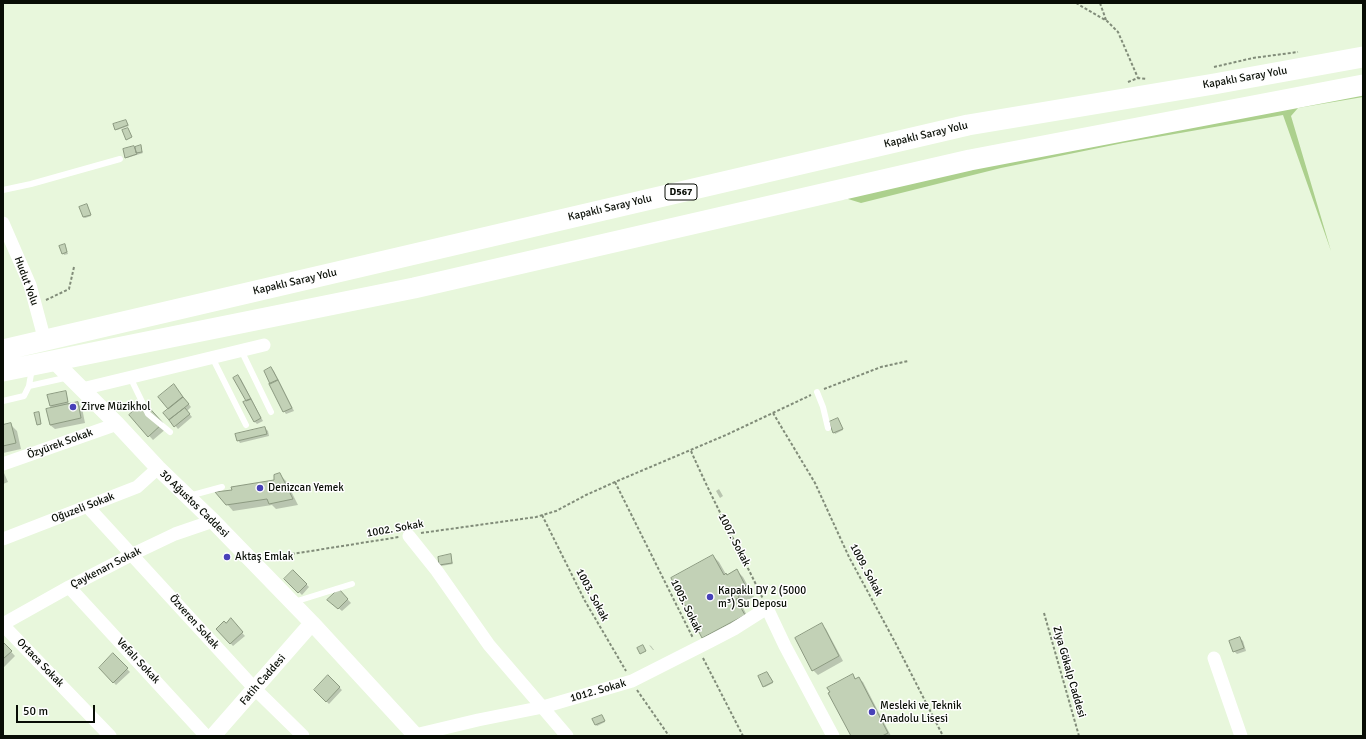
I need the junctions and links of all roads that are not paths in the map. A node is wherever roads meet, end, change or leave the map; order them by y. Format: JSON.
{"nodes":[{"id":1,"x":1363,"y":57,"type":"edge"},
{"id":2,"x":1363,"y":85,"type":"edge"},
{"id":3,"x":120,"y":159,"type":"dead end"},
{"id":4,"x":3,"y":190,"type":"edge"},
{"id":5,"x":3,"y":223,"type":"edge"},
{"id":6,"x":45,"y":341,"type":"junction"},
{"id":7,"x":264,"y":345,"type":"dead end"},
{"id":8,"x":3,"y":350,"type":"edge"},
{"id":9,"x":241,"y":350,"type":"junction"},
{"id":10,"x":212,"y":357,"type":"junction"},
{"id":11,"x":53,"y":360,"type":"junction"},
{"id":12,"x":32,"y":364,"type":"junction"},
{"id":13,"x":3,"y":371,"type":"edge"},
{"id":14,"x":70,"y":377,"type":"junction"},
{"id":15,"x":130,"y":377,"type":"junction"},
{"id":16,"x":30,"y":386,"type":"junction"},
{"id":17,"x":82,"y":389,"type":"junction"},
{"id":18,"x":817,"y":392,"type":"road end"},
{"id":19,"x":3,"y":401,"type":"edge"},
{"id":20,"x":271,"y":412,"type":"dead end"},
{"id":21,"x":117,"y":424,"type":"junction"},
{"id":22,"x":246,"y":425,"type":"dead end"},
{"id":23,"x":828,"y":428,"type":"dead end"},
{"id":24,"x":170,"y":432,"type":"dead end"},
{"id":25,"x":3,"y":464,"type":"edge"},
{"id":26,"x":158,"y":468,"type":"junction"},
{"id":27,"x":222,"y":487,"type":"dead end"},
{"id":28,"x":187,"y":496,"type":"junction"},
{"id":29,"x":87,"y":506,"type":"junction"},
{"id":30,"x":213,"y":521,"type":"junction"},
{"id":31,"x":409,"y":536,"type":"road end"},
{"id":32,"x":3,"y":539,"type":"edge"},
{"id":33,"x":133,"y":554,"type":"junction"},
{"id":34,"x":352,"y":584,"type":"dead end"},
{"id":35,"x":69,"y":587,"type":"junction"},
{"id":36,"x":292,"y":602,"type":"junction"},
{"id":37,"x":312,"y":623,"type":"junction"},
{"id":38,"x":3,"y":625,"type":"edge"},
{"id":39,"x":1214,"y":658,"type":"dead end"},
{"id":40,"x":255,"y":689,"type":"junction"},
{"id":41,"x":543,"y":707,"type":"junction"},
{"id":42,"x":110,"y":736,"type":"edge"},
{"id":43,"x":206,"y":736,"type":"edge"},
{"id":44,"x":213,"y":736,"type":"edge"},
{"id":45,"x":303,"y":736,"type":"edge"},
{"id":46,"x":415,"y":736,"type":"edge"},
{"id":47,"x":567,"y":736,"type":"edge"},
{"id":48,"x":833,"y":736,"type":"edge"},
{"id":49,"x":1241,"y":736,"type":"edge"}],
"edges":[{"from":1,"to":6,"type":"highway","name":"Kapaklı Saray Yolu","number":"D567"},
{"from":2,"to":11,"type":"highway"},
{"from":3,"to":4,"type":"lane"},
{"from":5,"to":6,"type":"street","name":"Hudut Yolu"},
{"from":6,"to":8,"type":"highway","name":"Kapaklı Saray Yolu","number":"D567"},
{"from":7,"to":9,"type":"street"},
{"from":9,"to":10,"type":"street"},
{"from":9,"to":20,"type":"lane"},
{"from":10,"to":15,"type":"street"},
{"from":10,"to":22,"type":"lane"},
{"from":11,"to":12,"type":"highway"},
{"from":11,"to":14,"type":"street","name":"30 Ağustos Caddesi"},
{"from":12,"to":13,"type":"highway"},
{"from":12,"to":16,"type":"lane"},
{"from":14,"to":16,"type":"lane"},
{"from":14,"to":17,"type":"street","name":"30 Ağustos Caddesi"},
{"from":15,"to":17,"type":"street"},
{"from":15,"to":24,"type":"lane"},
{"from":16,"to":19,"type":"lane"},
{"from":17,"to":21,"type":"street","name":"30 Ağustos Caddesi"},
{"from":18,"to":23,"type":"lane"},
{"from":21,"to":25,"type":"street","name":"Özyürek Sokak"},
{"from":21,"to":26,"type":"street","name":"30 Ağustos Caddesi"},
{"from":26,"to":28,"type":"street","name":"30 Ağustos Caddesi"},
{"from":26,"to":29,"type":"street","name":"Oğuzeli Sokak"},
{"from":27,"to":28,"type":"lane"},
{"from":28,"to":30,"type":"street","name":"30 Ağustos Caddesi"},
{"from":29,"to":32,"type":"street","name":"Oğuzeli Sokak"},
{"from":29,"to":33,"type":"street","name":"Özveren Sokak"},
{"from":30,"to":33,"type":"street","name":"Çaykenarı Sokak"},
{"from":30,"to":36,"type":"street","name":"30 Ağustos Caddesi"},
{"from":31,"to":41,"type":"street"},
{"from":33,"to":35,"type":"street","name":"Çaykenarı Sokak"},
{"from":33,"to":40,"type":"street","name":"Özveren Sokak"},
{"from":34,"to":36,"type":"lane"},
{"from":35,"to":38,"type":"street","name":"Çaykenarı Sokak"},
{"from":35,"to":43,"type":"street","name":"Vefalı Sokak"},
{"from":36,"to":37,"type":"street","name":"30 Ağustos Caddesi"},
{"from":37,"to":40,"type":"street","name":"Fatih Caddesi"},
{"from":37,"to":46,"type":"street","name":"30 Ağustos Caddesi"},
{"from":38,"to":42,"type":"street","name":"Ortaca Sokak"},
{"from":39,"to":49,"type":"street"},
{"from":40,"to":44,"type":"street","name":"Fatih Caddesi"},
{"from":40,"to":45,"type":"street","name":"Özveren Sokak"},
{"from":41,"to":46,"type":"street","name":"1012. Sokak"},
{"from":41,"to":47,"type":"street"},
{"from":41,"to":48,"type":"street","name":"1012. Sokak"}]}
